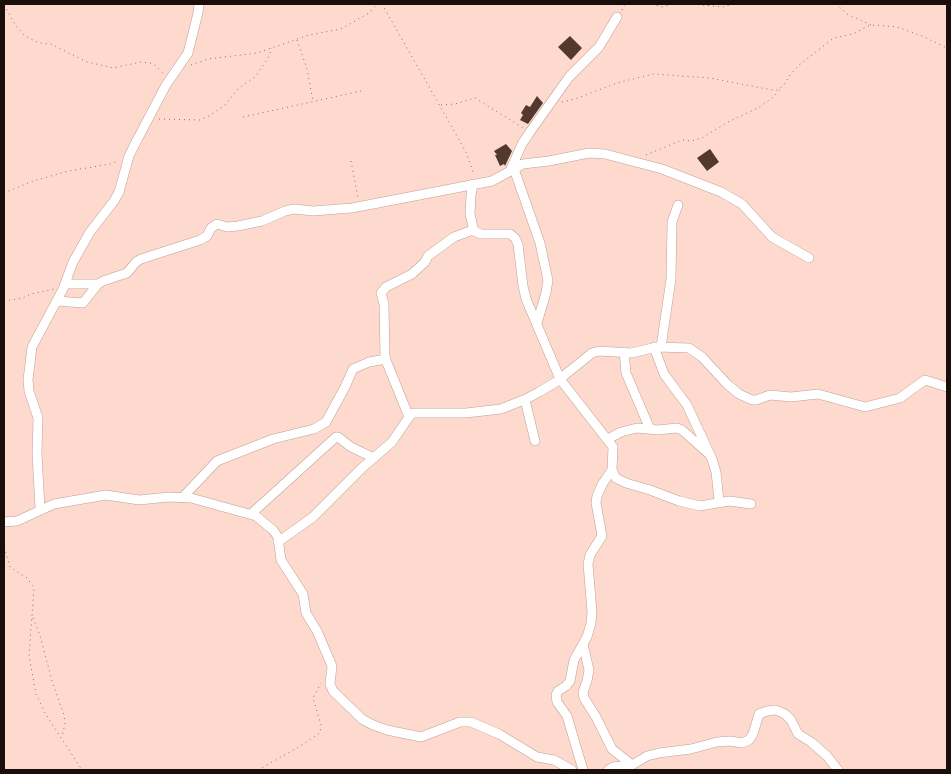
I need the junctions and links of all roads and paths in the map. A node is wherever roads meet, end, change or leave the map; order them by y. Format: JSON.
{"nodes":[{"id":1,"x":199,"y":4,"type":"edge"},
{"id":2,"x":376,"y":4,"type":"edge"},
{"id":3,"x":382,"y":4,"type":"edge"},
{"id":4,"x":652,"y":4,"type":"edge"},
{"id":5,"x":673,"y":4,"type":"edge"},
{"id":6,"x":694,"y":4,"type":"edge"},
{"id":7,"x":733,"y":4,"type":"edge"},
{"id":8,"x":836,"y":4,"type":"edge"},
{"id":9,"x":4,"y":5,"type":"edge"},
{"id":10,"x":617,"y":17,"type":"dead end"},
{"id":11,"x":872,"y":26,"type":"junction"},
{"id":12,"x":297,"y":39,"type":"junction"},
{"id":13,"x":272,"y":48,"type":"junction"},
{"id":14,"x":947,"y":48,"type":"edge"},
{"id":15,"x":175,"y":72,"type":"junction"},
{"id":16,"x":169,"y":81,"type":"junction"},
{"id":17,"x":781,"y":88,"type":"junction"},
{"id":18,"x":361,"y":91,"type":"dead end"},
{"id":19,"x":313,"y":102,"type":"junction"},
{"id":20,"x":551,"y":102,"type":"junction"},
{"id":21,"x":440,"y":105,"type":"junction"},
{"id":22,"x":243,"y":116,"type":"dead end"},
{"id":23,"x":147,"y":123,"type":"junction"},
{"id":24,"x":530,"y":132,"type":"junction"},
{"id":25,"x":129,"y":156,"type":"junction"},
{"id":26,"x":644,"y":156,"type":"dead end"},
{"id":27,"x":351,"y":161,"type":"dead end"},
{"id":28,"x":512,"y":170,"type":"junction"},
{"id":29,"x":475,"y":184,"type":"junction"},
{"id":30,"x":4,"y":193,"type":"edge"},
{"id":31,"x":678,"y":205,"type":"dead end"},
{"id":32,"x":360,"y":206,"type":"junction"},
{"id":33,"x":473,"y":230,"type":"junction"},
{"id":34,"x":809,"y":258,"type":"dead end"},
{"id":35,"x":65,"y":284,"type":"junction"},
{"id":36,"x":98,"y":284,"type":"junction"},
{"id":37,"x":57,"y":301,"type":"junction"},
{"id":38,"x":4,"y":302,"type":"edge"},
{"id":39,"x":537,"y":324,"type":"junction"},
{"id":40,"x":657,"y":347,"type":"junction"},
{"id":41,"x":624,"y":352,"type":"junction"},
{"id":42,"x":386,"y":359,"type":"junction"},
{"id":43,"x":560,"y":378,"type":"junction"},
{"id":44,"x":947,"y":387,"type":"edge"},
{"id":45,"x":525,"y":400,"type":"junction"},
{"id":46,"x":408,"y":417,"type":"junction"},
{"id":47,"x":650,"y":429,"type":"junction"},
{"id":48,"x":608,"y":439,"type":"junction"},
{"id":49,"x":535,"y":441,"type":"dead end"},
{"id":50,"x":711,"y":456,"type":"junction"},
{"id":51,"x":374,"y":458,"type":"junction"},
{"id":52,"x":612,"y":470,"type":"junction"},
{"id":53,"x":182,"y":498,"type":"junction"},
{"id":54,"x":719,"y":501,"type":"junction"},
{"id":55,"x":751,"y":504,"type":"dead end"},
{"id":56,"x":40,"y":509,"type":"junction"},
{"id":57,"x":251,"y":514,"type":"junction"},
{"id":58,"x":4,"y":522,"type":"edge"},
{"id":59,"x":278,"y":542,"type":"junction"},
{"id":60,"x":4,"y":547,"type":"edge"},
{"id":61,"x":32,"y":617,"type":"junction"},
{"id":62,"x":583,"y":644,"type":"junction"},
{"id":63,"x":332,"y":666,"type":"junction"},
{"id":64,"x":62,"y":737,"type":"junction"},
{"id":65,"x":632,"y":765,"type":"junction"},
{"id":66,"x":82,"y":770,"type":"edge"},
{"id":67,"x":258,"y":770,"type":"edge"},
{"id":68,"x":572,"y":770,"type":"edge"},
{"id":69,"x":583,"y":770,"type":"edge"},
{"id":70,"x":608,"y":770,"type":"edge"},
{"id":71,"x":838,"y":770,"type":"edge"}],
"edges":[{"from":1,"to":15,"type":"street"},
{"from":2,"to":12,"type":"path"},
{"from":3,"to":21,"type":"path"},
{"from":4,"to":5,"type":"path"},
{"from":6,"to":7,"type":"path"},
{"from":8,"to":11,"type":"path"},
{"from":9,"to":16,"type":"path"},
{"from":10,"to":20,"type":"street"},
{"from":11,"to":14,"type":"path"},
{"from":11,"to":17,"type":"path"},
{"from":12,"to":13,"type":"path"},
{"from":12,"to":19,"type":"path"},
{"from":13,"to":15,"type":"path"},
{"from":13,"to":23,"type":"path"},
{"from":15,"to":16,"type":"street"},
{"from":16,"to":23,"type":"street"},
{"from":17,"to":20,"type":"path"},
{"from":17,"to":26,"type":"path"},
{"from":18,"to":19,"type":"path"},
{"from":19,"to":22,"type":"path"},
{"from":20,"to":24,"type":"street"},
{"from":21,"to":24,"type":"path"},
{"from":21,"to":29,"type":"path"},
{"from":23,"to":25,"type":"street"},
{"from":24,"to":28,"type":"street"},
{"from":25,"to":30,"type":"path"},
{"from":25,"to":35,"type":"street"},
{"from":27,"to":32,"type":"path"},
{"from":28,"to":29,"type":"street"},
{"from":28,"to":34,"type":"street"},
{"from":28,"to":39,"type":"street"},
{"from":29,"to":32,"type":"street"},
{"from":29,"to":33,"type":"street"},
{"from":31,"to":40,"type":"street"},
{"from":32,"to":36,"type":"street"},
{"from":33,"to":39,"type":"street"},
{"from":33,"to":42,"type":"street"},
{"from":35,"to":36,"type":"street"},
{"from":35,"to":37,"type":"street"},
{"from":35,"to":38,"type":"path"},
{"from":36,"to":37,"type":"street"},
{"from":37,"to":56,"type":"street"},
{"from":39,"to":43,"type":"street"},
{"from":40,"to":41,"type":"street"},
{"from":40,"to":44,"type":"street"},
{"from":40,"to":50,"type":"street"},
{"from":41,"to":43,"type":"street"},
{"from":41,"to":47,"type":"street"},
{"from":42,"to":46,"type":"street"},
{"from":42,"to":53,"type":"street"},
{"from":43,"to":45,"type":"street"},
{"from":43,"to":48,"type":"street"},
{"from":45,"to":46,"type":"street"},
{"from":45,"to":49,"type":"street"},
{"from":46,"to":51,"type":"street"},
{"from":47,"to":48,"type":"street"},
{"from":47,"to":50,"type":"street"},
{"from":48,"to":52,"type":"street"},
{"from":50,"to":54,"type":"street"},
{"from":51,"to":57,"type":"street"},
{"from":51,"to":59,"type":"street"},
{"from":52,"to":54,"type":"street"},
{"from":52,"to":62,"type":"street"},
{"from":53,"to":56,"type":"street"},
{"from":53,"to":57,"type":"street"},
{"from":54,"to":55,"type":"street"},
{"from":56,"to":58,"type":"street"},
{"from":57,"to":59,"type":"street"},
{"from":59,"to":63,"type":"street"},
{"from":60,"to":61,"type":"path"},
{"from":61,"to":64,"type":"path"},
{"from":61,"to":64,"type":"path"},
{"from":62,"to":65,"type":"street"},
{"from":62,"to":69,"type":"street"},
{"from":63,"to":67,"type":"path"},
{"from":63,"to":68,"type":"street"},
{"from":64,"to":66,"type":"path"},
{"from":65,"to":70,"type":"street"},
{"from":65,"to":71,"type":"street"}]}
